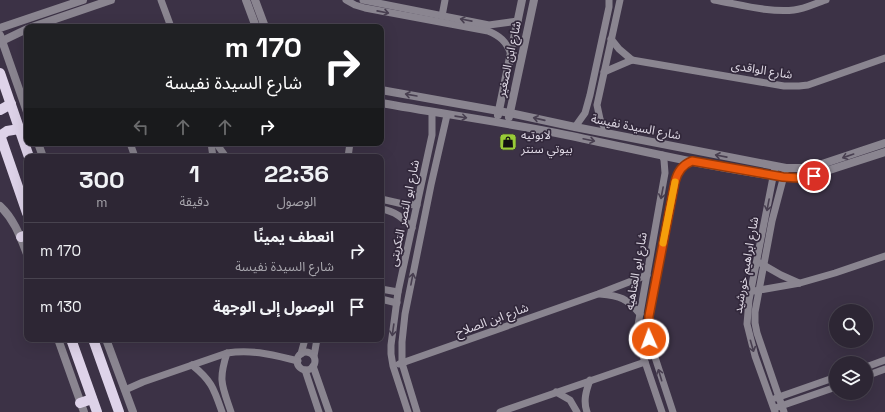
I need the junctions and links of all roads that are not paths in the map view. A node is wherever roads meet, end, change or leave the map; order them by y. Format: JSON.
{"nodes":[{"id":1,"x":82,"y":0,"type":"edge"},
{"id":2,"x":111,"y":0,"type":"edge"},
{"id":3,"x":161,"y":0,"type":"edge"},
{"id":4,"x":246,"y":0,"type":"edge"},
{"id":5,"x":255,"y":0,"type":"edge"},
{"id":6,"x":346,"y":0,"type":"edge"},
{"id":7,"x":363,"y":0,"type":"edge"},
{"id":8,"x":445,"y":0,"type":"edge"},
{"id":9,"x":522,"y":0,"type":"edge"},
{"id":10,"x":534,"y":0,"type":"edge"},
{"id":11,"x":620,"y":0,"type":"edge"},
{"id":12,"x":714,"y":0,"type":"edge"},
{"id":13,"x":826,"y":0,"type":"edge"},
{"id":14,"x":609,"y":4,"type":"edge"},
{"id":15,"x":753,"y":4,"type":"edge"},
{"id":16,"x":85,"y":9,"type":"junction"},
{"id":17,"x":617,"y":9,"type":"junction"},
{"id":18,"x":442,"y":16,"type":"junction"},
{"id":19,"x":518,"y":21,"type":"junction"},
{"id":20,"x":41,"y":24,"type":"edge"},
{"id":21,"x":170,"y":24,"type":"edge"},
{"id":22,"x":255,"y":24,"type":"edge"},
{"id":23,"x":264,"y":24,"type":"edge"},
{"id":24,"x":0,"y":28,"type":"edge"},
{"id":25,"x":489,"y":28,"type":"junction"},
{"id":26,"x":24,"y":30,"type":"edge"},
{"id":27,"x":1,"y":38,"type":"edge"},
{"id":28,"x":611,"y":38,"type":"junction"},
{"id":29,"x":511,"y":54,"type":"junction"},
{"id":30,"x":885,"y":58,"type":"edge"},
{"id":31,"x":632,"y":60,"type":"junction"},
{"id":32,"x":604,"y":72,"type":"junction"},
{"id":33,"x":0,"y":73,"type":"edge"},
{"id":34,"x":384,"y":91,"type":"edge"},
{"id":35,"x":590,"y":95,"type":"junction"},
{"id":36,"x":599,"y":97,"type":"junction"},
{"id":37,"x":24,"y":103,"type":"edge"},
{"id":38,"x":11,"y":104,"type":"junction"},
{"id":39,"x":384,"y":104,"type":"edge"},
{"id":40,"x":0,"y":110,"type":"edge"},
{"id":41,"x":499,"y":111,"type":"junction"},
{"id":42,"x":432,"y":112,"type":"junction"},
{"id":43,"x":510,"y":113,"type":"junction"},
{"id":44,"x":447,"y":115,"type":"junction"},
{"id":45,"x":496,"y":122,"type":"junction"},
{"id":46,"x":507,"y":124,"type":"junction"},
{"id":47,"x":574,"y":127,"type":"junction"},
{"id":48,"x":19,"y":129,"type":"junction"},
{"id":49,"x":607,"y":133,"type":"junction"},
{"id":50,"x":0,"y":136,"type":"edge"},
{"id":51,"x":24,"y":143,"type":"edge"},
{"id":52,"x":885,"y":143,"type":"edge"},
{"id":53,"x":885,"y":152,"type":"edge"},
{"id":54,"x":662,"y":155,"type":"junction"},
{"id":55,"x":692,"y":161,"type":"junction"},
{"id":56,"x":775,"y":167,"type":"junction"},
{"id":57,"x":786,"y":168,"type":"junction"},
{"id":58,"x":773,"y":176,"type":"junction"},
{"id":59,"x":783,"y":177,"type":"junction"},
{"id":60,"x":384,"y":200,"type":"edge"},
{"id":61,"x":24,"y":204,"type":"edge"},
{"id":62,"x":417,"y":205,"type":"junction"},
{"id":63,"x":0,"y":206,"type":"edge"},
{"id":64,"x":384,"y":210,"type":"edge"},
{"id":65,"x":412,"y":228,"type":"junction"},
{"id":66,"x":24,"y":236,"type":"edge"},
{"id":67,"x":885,"y":256,"type":"edge"},
{"id":68,"x":760,"y":263,"type":"junction"},
{"id":69,"x":647,"y":275,"type":"junction"},
{"id":70,"x":800,"y":283,"type":"junction"},
{"id":71,"x":384,"y":290,"type":"edge"},
{"id":72,"x":750,"y":290,"type":"junction"},
{"id":73,"x":758,"y":291,"type":"junction"},
{"id":74,"x":398,"y":292,"type":"junction"},
{"id":75,"x":598,"y":294,"type":"junction"},
{"id":76,"x":384,"y":301,"type":"edge"},
{"id":77,"x":397,"y":304,"type":"junction"},
{"id":78,"x":640,"y":314,"type":"junction"},
{"id":79,"x":755,"y":323,"type":"junction"},
{"id":80,"x":747,"y":324,"type":"junction"},
{"id":81,"x":59,"y":342,"type":"edge"},
{"id":82,"x":72,"y":342,"type":"edge"},
{"id":83,"x":94,"y":342,"type":"edge"},
{"id":84,"x":107,"y":342,"type":"edge"},
{"id":85,"x":304,"y":342,"type":"edge"},
{"id":86,"x":316,"y":342,"type":"edge"},
{"id":87,"x":227,"y":353,"type":"junction"},
{"id":88,"x":301,"y":354,"type":"junction"},
{"id":89,"x":314,"y":356,"type":"junction"},
{"id":90,"x":885,"y":360,"type":"edge"},
{"id":91,"x":298,"y":361,"type":"junction"},
{"id":92,"x":644,"y":362,"type":"junction"},
{"id":93,"x":402,"y":363,"type":"junction"},
{"id":94,"x":873,"y":364,"type":"edge"},
{"id":95,"x":192,"y":365,"type":"junction"},
{"id":96,"x":313,"y":366,"type":"junction"},
{"id":97,"x":393,"y":366,"type":"junction"},
{"id":98,"x":885,"y":369,"type":"edge"},
{"id":99,"x":305,"y":370,"type":"junction"},
{"id":100,"x":873,"y":373,"type":"edge"},
{"id":101,"x":829,"y":379,"type":"edge"},
{"id":102,"x":590,"y":380,"type":"junction"},
{"id":103,"x":829,"y":389,"type":"edge"},
{"id":104,"x":125,"y":390,"type":"junction"},
{"id":105,"x":556,"y":392,"type":"junction"},
{"id":106,"x":779,"y":396,"type":"junction"},
{"id":107,"x":92,"y":399,"type":"junction"},
{"id":108,"x":770,"y":399,"type":"junction"},
{"id":109,"x":82,"y":407,"type":"edge"},
{"id":110,"x":783,"y":409,"type":"edge"},
{"id":111,"x":774,"y":410,"type":"edge"},
{"id":112,"x":97,"y":412,"type":"edge"},
{"id":113,"x":119,"y":412,"type":"edge"},
{"id":114,"x":132,"y":412,"type":"edge"},
{"id":115,"x":222,"y":412,"type":"edge"},
{"id":116,"x":231,"y":412,"type":"edge"},
{"id":117,"x":319,"y":412,"type":"edge"},
{"id":118,"x":329,"y":412,"type":"edge"},
{"id":119,"x":408,"y":412,"type":"edge"},
{"id":120,"x":417,"y":412,"type":"edge"},
{"id":121,"x":500,"y":412,"type":"edge"},
{"id":122,"x":577,"y":412,"type":"edge"},
{"id":123,"x":587,"y":412,"type":"edge"},
{"id":124,"x":662,"y":412,"type":"edge"},
{"id":125,"x":673,"y":412,"type":"edge"}],
"edges":[{"from":1,"to":16,"type":"street"},
{"from":1,"to":24,"type":"street"},
{"from":2,"to":16,"type":"street"},
{"from":3,"to":21,"type":"street"},
{"from":4,"to":22,"type":"street"},
{"from":5,"to":23,"type":"street"},
{"from":6,"to":25,"type":"street","one_way":true},
{"from":7,"to":18,"type":"street"},
{"from":8,"to":18,"type":"street"},
{"from":9,"to":19,"type":"street","name":"شارع ابن الصغير"},
{"from":10,"to":43,"type":"street","name":"شارع ابن الصغير"},
{"from":11,"to":17,"type":"street"},
{"from":12,"to":15,"type":"street"},
{"from":13,"to":15,"type":"street"},
{"from":14,"to":17,"type":"street"},
{"from":14,"to":35,"type":"street"},
{"from":16,"to":20,"type":"street"},
{"from":17,"to":28,"type":"street"},
{"from":25,"to":18,"type":"street","one_way":true},
{"from":19,"to":25,"type":"street"},
{"from":19,"to":29,"type":"street","name":"شارع ابن الصغير"},
{"from":25,"to":29,"type":"street"},
{"from":26,"to":27,"type":"street"},
{"from":27,"to":37,"type":"street"},
{"from":28,"to":31,"type":"street"},
{"from":28,"to":32,"type":"street"},
{"from":29,"to":41,"type":"street","name":"شارع ابن الصغير"},
{"from":30,"to":31,"type":"street","name":"شارع الواقدى"},
{"from":31,"to":32,"type":"street"},
{"from":32,"to":36,"type":"street"},
{"from":33,"to":38,"type":"main road"},
{"from":41,"to":34,"type":"street","name":"شارع السيدة نفيسة","one_way":true},
{"from":35,"to":36,"type":"street"},
{"from":35,"to":47,"type":"street"},
{"from":36,"to":49,"type":"street"},
{"from":38,"to":40,"type":"main road"},
{"from":38,"to":48,"type":"main road"},
{"from":39,"to":42,"type":"street","name":"شارع السيدة نفيسة"},
{"from":41,"to":43,"type":"street","name":"شارع السيدة نفيسة"},
{"from":41,"to":45,"type":"street","name":"شارع ابن الصغير"},
{"from":42,"to":44,"type":"street","name":"شارع السيدة نفيسة"},
{"from":42,"to":62,"type":"street","name":"شارع ابو النصر التكريتى"},
{"from":43,"to":46,"type":"street","name":"شارع ابن الصغير"},
{"from":47,"to":43,"type":"street","name":"شارع السيدة نفيسة","one_way":true},
{"from":44,"to":45,"type":"street","name":"شارع السيدة نفيسة","one_way":true},
{"from":93,"to":44,"type":"street","name":"شارع ابو النصر التكريتى","one_way":true},
{"from":45,"to":46,"type":"street","name":"شارع السيدة نفيسة"},
{"from":46,"to":54,"type":"street","name":"شارع السيدة نفيسة","one_way":true},
{"from":47,"to":49,"type":"street","name":"شارع السيدة نفيسة"},
{"from":48,"to":50,"type":"main road"},
{"from":48,"to":51,"type":"main road"},
{"from":56,"to":49,"type":"street","name":"شارع السيدة نفيسة","one_way":true},
{"from":50,"to":61,"type":"main road"},
{"from":52,"to":57,"type":"street","name":"شارع السيدة نفيسة","one_way":true},
{"from":53,"to":59,"type":"street","name":"شارع السيدة نفيسة"},
{"from":54,"to":55,"type":"street","name":"شارع السيدة نفيسة"},
{"from":54,"to":69,"type":"street","name":"شارع ابو العتاهيه","one_way":true},
{"from":55,"to":58,"type":"street","name":"شارع السيدة نفيسة"},
{"from":125,"to":55,"type":"street","name":"شارع ابو العتاهيه","one_way":true},
{"from":56,"to":57,"type":"street","name":"شارع السيدة نفيسة"},
{"from":56,"to":58,"type":"street","name":"شارع ابراهيم خورشيد"},
{"from":57,"to":59,"type":"street","name":"شارع ابراهيم خورشيد"},
{"from":58,"to":59,"type":"street","name":"شارع السيدة نفيسة"},
{"from":58,"to":68,"type":"street","name":"شارع ابراهيم خورشيد","one_way":true},
{"from":59,"to":68,"type":"street","name":"شارع ابراهيم خورشيد"},
{"from":60,"to":62,"type":"street"},
{"from":62,"to":65,"type":"street","name":"شارع ابو النصر التكريتى"},
{"from":63,"to":66,"type":"street"},
{"from":64,"to":65,"type":"street"},
{"from":65,"to":74,"type":"street","name":"شارع ابو النصر التكريتى"},
{"from":67,"to":70,"type":"street"},
{"from":68,"to":70,"type":"street"},
{"from":68,"to":72,"type":"street","name":"شارع ابراهيم خورشيد"},
{"from":68,"to":73,"type":"street","name":"شارع ابراهيم خورشيد"},
{"from":69,"to":75,"type":"street","name":"شارع ابن الصلاح"},
{"from":69,"to":78,"type":"street","name":"شارع ابو العتاهيه"},
{"from":70,"to":73,"type":"street"},
{"from":71,"to":74,"type":"street"},
{"from":72,"to":73,"type":"street"},
{"from":72,"to":80,"type":"street","name":"شارع ابراهيم خورشيد"},
{"from":73,"to":79,"type":"street","name":"شارع ابراهيم خورشيد"},
{"from":74,"to":77,"type":"street","name":"شارع ابو النصر التكريتى"},
{"from":75,"to":78,"type":"street","name":"شارع ابن الصلاح"},
{"from":75,"to":93,"type":"street","name":"شارع ابن الصلاح"},
{"from":76,"to":77,"type":"street"},
{"from":77,"to":97,"type":"street","name":"شارع ابو النصر التكريتى","one_way":true},
{"from":78,"to":92,"type":"street","name":"شارع ابو العتاهيه"},
{"from":79,"to":80,"type":"street"},
{"from":79,"to":106,"type":"street","name":"شارع ابراهيم خورشيد"},
{"from":80,"to":108,"type":"street","name":"شارع ابراهيم خورشيد","one_way":true},
{"from":81,"to":109,"type":"street"},
{"from":82,"to":107,"type":"main road"},
{"from":83,"to":113,"type":"main road"},
{"from":84,"to":104,"type":"street"},
{"from":85,"to":88,"type":"street"},
{"from":86,"to":89,"type":"street"},
{"from":87,"to":91,"type":"street"},
{"from":87,"to":95,"type":"street"},
{"from":87,"to":116,"type":"street"},
{"from":88,"to":89,"type":"street"},
{"from":88,"to":91,"type":"street"},
{"from":89,"to":96,"type":"street"},
{"from":90,"to":94,"type":"street"},
{"from":91,"to":99,"type":"street"},
{"from":92,"to":102,"type":"street"},
{"from":92,"to":124,"type":"street","name":"شارع ابو العتاهيه"},
{"from":93,"to":97,"type":"street","name":"شارع ابن الصلاح"},
{"from":93,"to":120,"type":"street","name":"شارع ابو النصر التكريتى"},
{"from":95,"to":104,"type":"street"},
{"from":95,"to":115,"type":"street"},
{"from":96,"to":99,"type":"street"},
{"from":96,"to":118,"type":"street"},
{"from":97,"to":119,"type":"street","name":"شارع ابو النصر التكريتى"},
{"from":98,"to":100,"type":"street"},
{"from":99,"to":117,"type":"street"},
{"from":101,"to":106,"type":"street"},
{"from":102,"to":105,"type":"street"},
{"from":102,"to":123,"type":"street"},
{"from":103,"to":110,"type":"street"},
{"from":104,"to":114,"type":"street"},
{"from":105,"to":121,"type":"street"},
{"from":105,"to":122,"type":"street"},
{"from":106,"to":108,"type":"street"},
{"from":106,"to":110,"type":"street","name":"شارع ابراهيم خورشيد"},
{"from":107,"to":109,"type":"main road"},
{"from":107,"to":112,"type":"main road"},
{"from":108,"to":111,"type":"street","name":"شارع ابراهيم خورشيد"},
{"from":110,"to":111,"type":"street"}]}
